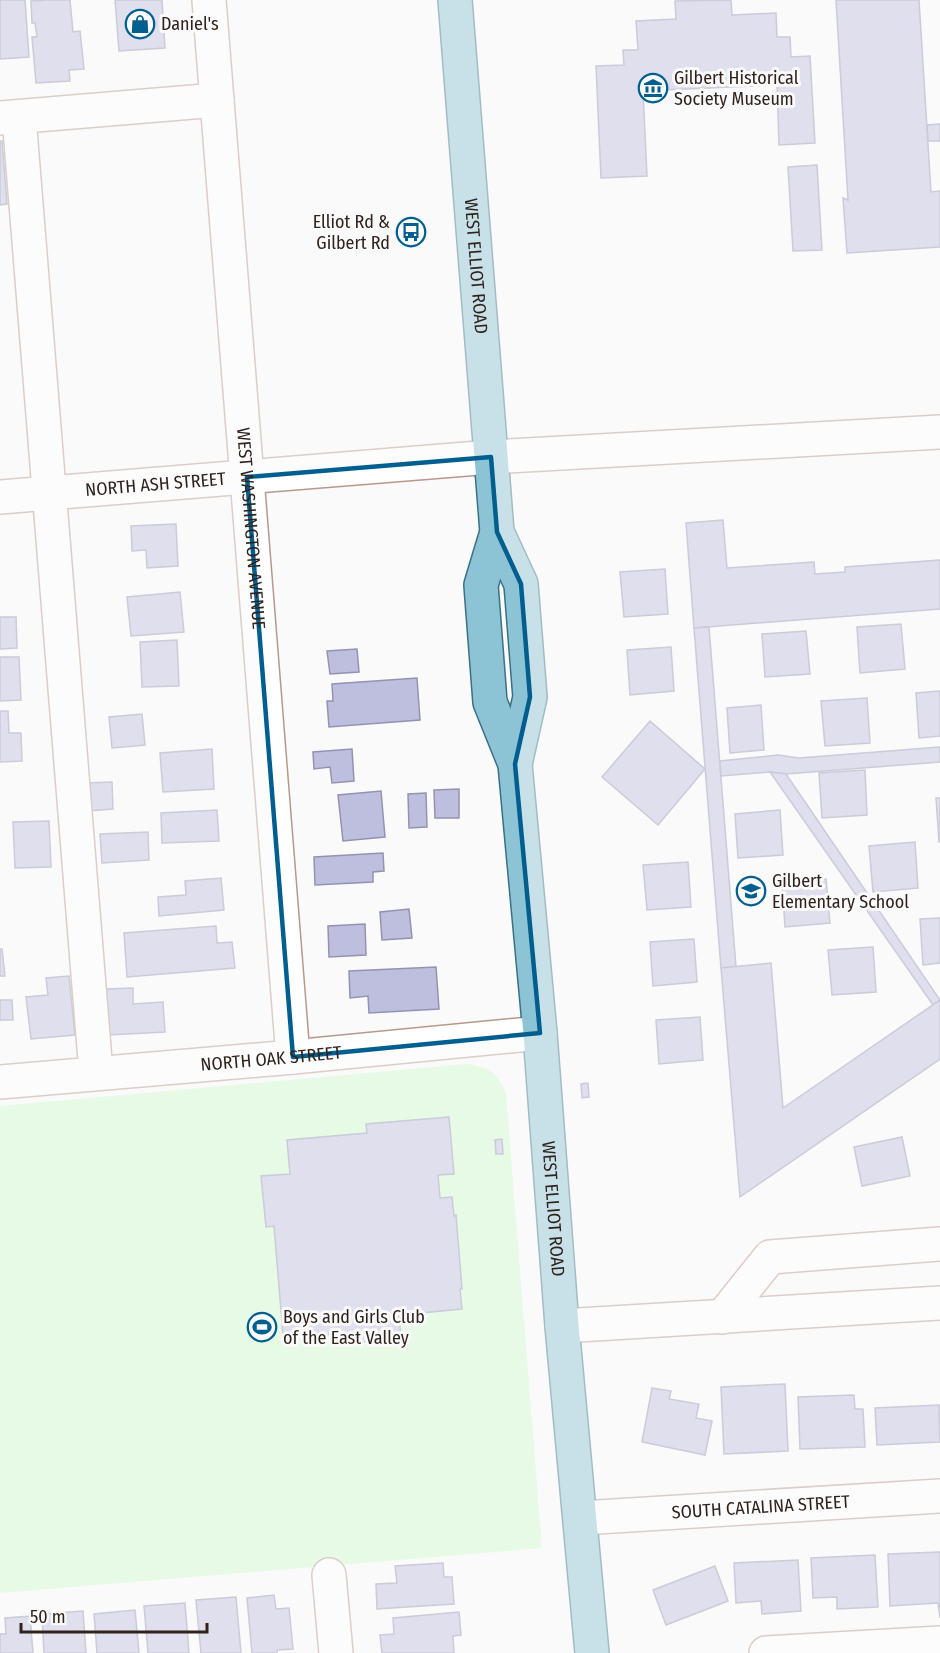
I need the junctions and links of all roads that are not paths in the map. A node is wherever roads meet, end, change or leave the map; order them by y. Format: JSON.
{"nodes":[{"id":1,"x":209,"y":0,"type":"edge"},
{"id":2,"x":455,"y":0,"type":"edge"},
{"id":3,"x":217,"y":100,"type":"junction"},
{"id":4,"x":9,"y":117,"type":"edge"},
{"id":5,"x":940,"y":432,"type":"edge"},
{"id":6,"x":491,"y":457,"type":"junction"},
{"id":7,"x":248,"y":477,"type":"junction"},
{"id":8,"x":50,"y":493,"type":"junction"},
{"id":9,"x":0,"y":497,"type":"edge"},
{"id":10,"x":540,"y":1033,"type":"junction"},
{"id":11,"x":293,"y":1057,"type":"junction"},
{"id":12,"x":96,"y":1073,"type":"junction"},
{"id":13,"x":0,"y":1082,"type":"edge"},
{"id":14,"x":940,"y":1244,"type":"edge"},
{"id":15,"x":940,"y":1302,"type":"edge"},
{"id":16,"x":723,"y":1317,"type":"junction"},
{"id":17,"x":562,"y":1326,"type":"junction"},
{"id":18,"x":940,"y":1496,"type":"edge"},
{"id":19,"x":580,"y":1518,"type":"junction"},
{"id":20,"x":329,"y":1575,"type":"dead end"},
{"id":21,"x":940,"y":1643,"type":"edge"},
{"id":22,"x":336,"y":1653,"type":"edge"},
{"id":23,"x":592,"y":1653,"type":"edge"},
{"id":24,"x":766,"y":1653,"type":"edge"}],
"edges":[{"from":1,"to":3,"type":"street","name":"WEST WASHINGTON AVENUE"},
{"from":2,"to":6,"type":"main road","name":"WEST ELLIOT ROAD"},
{"from":3,"to":4,"type":"street"},
{"from":3,"to":7,"type":"street","name":"WEST WASHINGTON AVENUE"},
{"from":4,"to":8,"type":"street"},
{"from":5,"to":6,"type":"street","name":"NORTH ASH STREET"},
{"from":6,"to":7,"type":"street","name":"NORTH ASH STREET"},
{"from":6,"to":10,"type":"main road","name":"WEST ELLIOT ROAD"},
{"from":7,"to":8,"type":"street","name":"NORTH ASH STREET"},
{"from":7,"to":11,"type":"street","name":"WEST WASHINGTON AVENUE"},
{"from":8,"to":9,"type":"street","name":"NORTH ASH STREET"},
{"from":8,"to":12,"type":"street"},
{"from":10,"to":11,"type":"street","name":"NORTH OAK STREET"},
{"from":10,"to":17,"type":"main road","name":"WEST ELLIOT ROAD"},
{"from":11,"to":12,"type":"street","name":"NORTH OAK STREET"},
{"from":12,"to":13,"type":"street","name":"NORTH OAK STREET"},
{"from":14,"to":16,"type":"street"},
{"from":15,"to":16,"type":"street"},
{"from":16,"to":17,"type":"street"},
{"from":17,"to":19,"type":"main road","name":"WEST ELLIOT ROAD"},
{"from":18,"to":19,"type":"street","name":"SOUTH CATALINA STREET"},
{"from":19,"to":23,"type":"main road","name":"WEST ELLIOT ROAD"},
{"from":20,"to":22,"type":"street"},
{"from":21,"to":24,"type":"street"}]}
